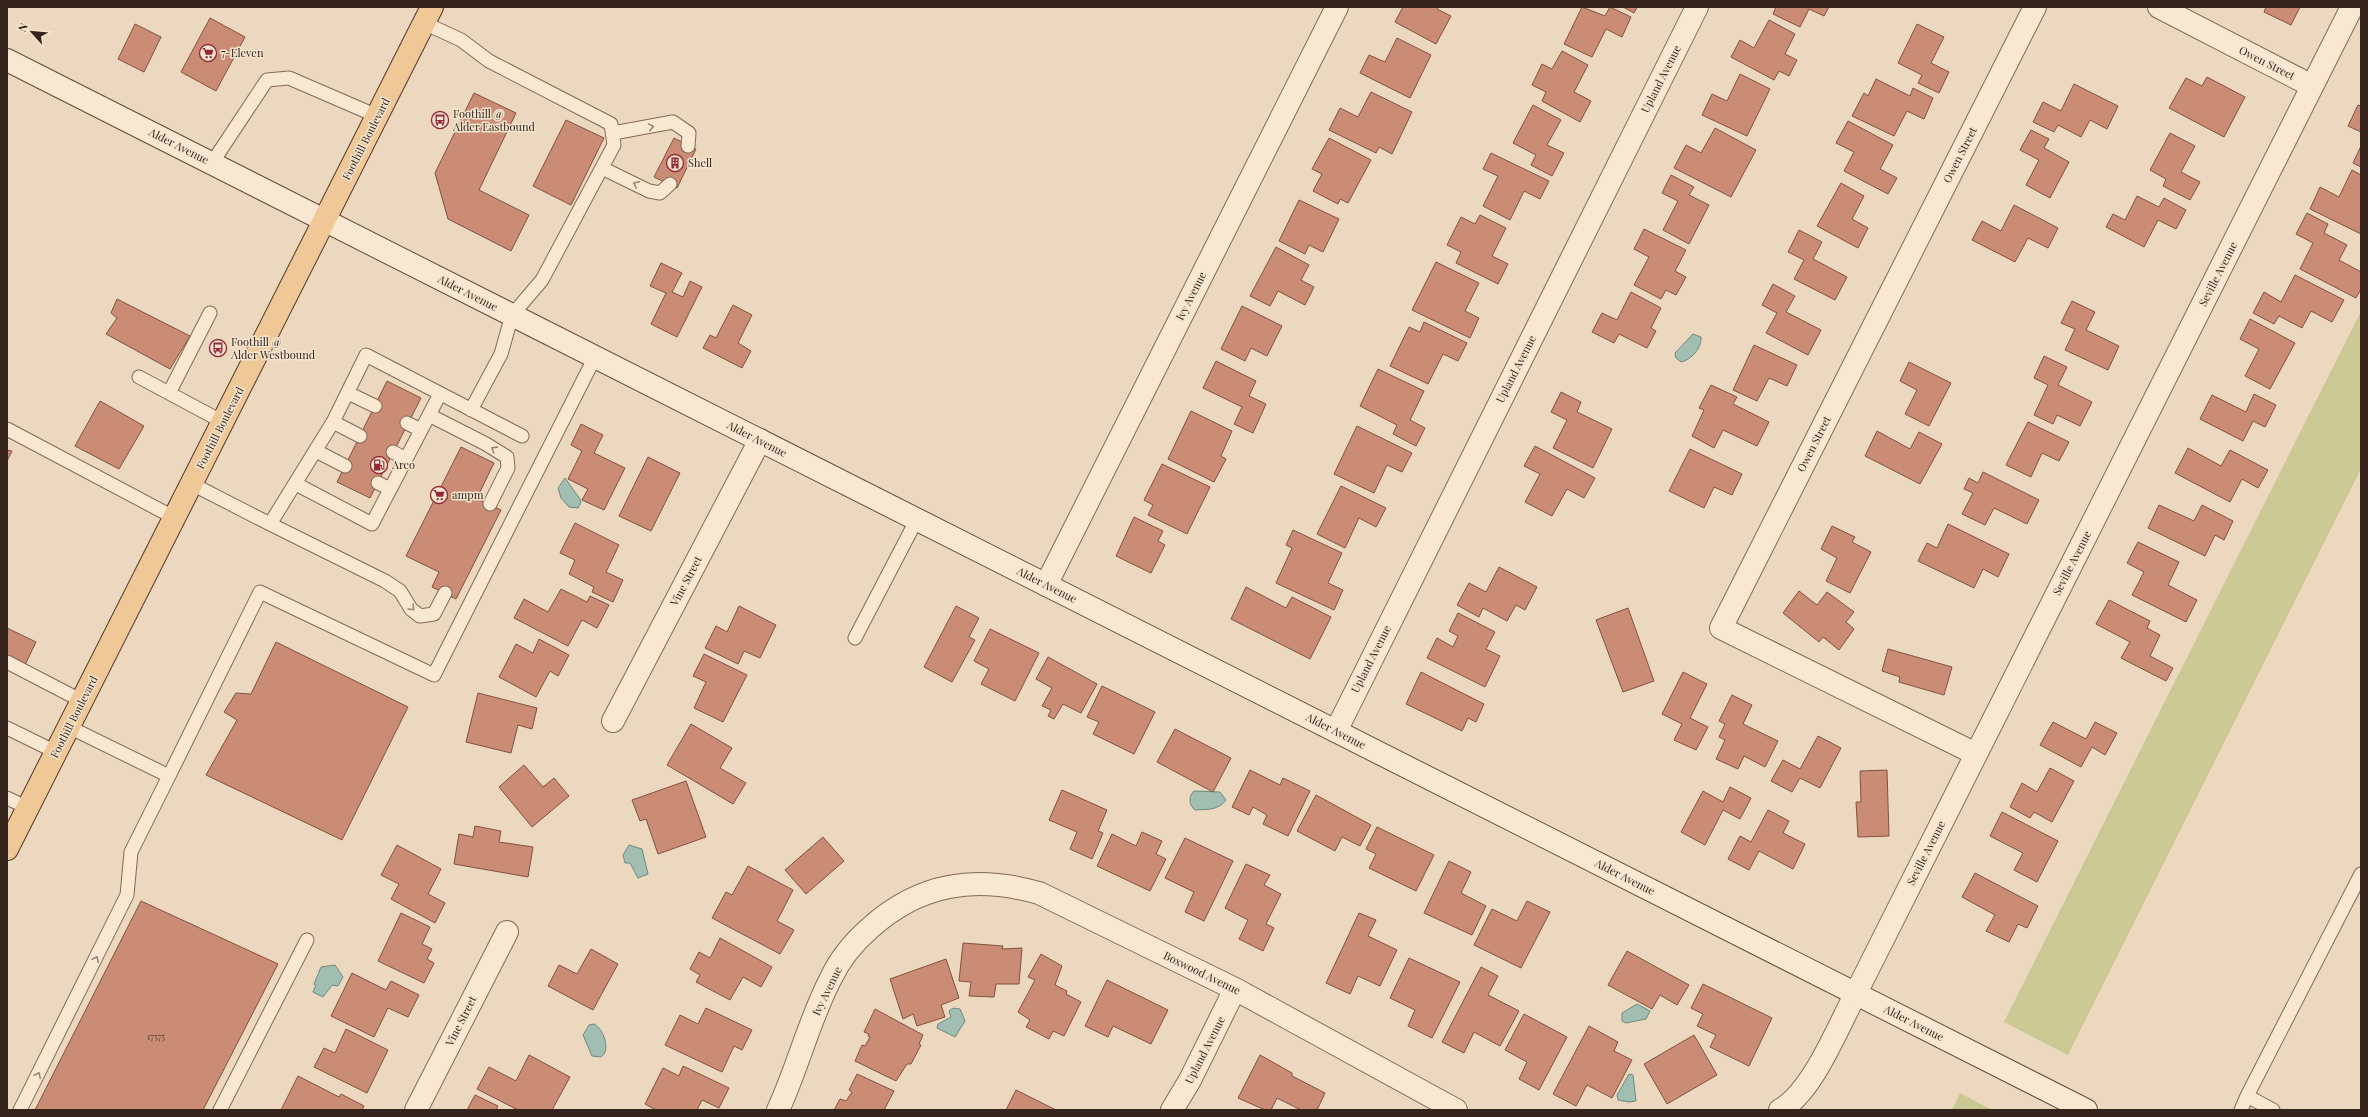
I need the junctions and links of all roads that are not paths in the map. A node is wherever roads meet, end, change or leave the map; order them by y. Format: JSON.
{"nodes":[{"id":1,"x":1337,"y":7,"type":"edge"},
{"id":2,"x":1697,"y":7,"type":"edge"},
{"id":3,"x":2035,"y":7,"type":"edge"},
{"id":4,"x":2159,"y":7,"type":"edge"},
{"id":5,"x":2352,"y":7,"type":"edge"},
{"id":6,"x":428,"y":15,"type":"edge"},
{"id":7,"x":7,"y":60,"type":"edge"},
{"id":8,"x":2312,"y":86,"type":"junction"},
{"id":9,"x":377,"y":116,"type":"junction"},
{"id":10,"x":612,"y":133,"type":"junction"},
{"id":11,"x":688,"y":146,"type":"dead end"},
{"id":12,"x":212,"y":163,"type":"junction"},
{"id":13,"x":602,"y":168,"type":"junction"},
{"id":14,"x":670,"y":184,"type":"dead end"},
{"id":15,"x":325,"y":220,"type":"junction"},
{"id":16,"x":210,"y":313,"type":"dead end"},
{"id":17,"x":512,"y":315,"type":"junction"},
{"id":18,"x":595,"y":357,"type":"junction"},
{"id":19,"x":139,"y":377,"type":"dead end"},
{"id":20,"x":169,"y":393,"type":"junction"},
{"id":21,"x":348,"y":393,"type":"junction"},
{"id":22,"x":440,"y":394,"type":"junction"},
{"id":23,"x":375,"y":406,"type":"dead end"},
{"id":24,"x":471,"y":410,"type":"junction"},
{"id":25,"x":429,"y":415,"type":"junction"},
{"id":26,"x":222,"y":422,"type":"junction"},
{"id":27,"x":333,"y":422,"type":"junction"},
{"id":28,"x":408,"y":423,"type":"dead end"},
{"id":29,"x":7,"y":429,"type":"edge"},
{"id":30,"x":421,"y":430,"type":"junction"},
{"id":31,"x":360,"y":436,"type":"dead end"},
{"id":32,"x":522,"y":436,"type":"dead end"},
{"id":33,"x":760,"y":440,"type":"junction"},
{"id":34,"x":316,"y":451,"type":"junction"},
{"id":35,"x":393,"y":452,"type":"dead end"},
{"id":36,"x":406,"y":459,"type":"junction"},
{"id":37,"x":345,"y":466,"type":"dead end"},
{"id":38,"x":378,"y":483,"type":"dead end"},
{"id":39,"x":192,"y":484,"type":"junction"},
{"id":40,"x":296,"y":484,"type":"junction"},
{"id":41,"x":390,"y":489,"type":"junction"},
{"id":42,"x":490,"y":504,"type":"dead end"},
{"id":43,"x":175,"y":518,"type":"junction"},
{"id":44,"x":917,"y":519,"type":"junction"},
{"id":45,"x":270,"y":524,"type":"junction"},
{"id":46,"x":1046,"y":584,"type":"junction"},
{"id":47,"x":445,"y":593,"type":"dead end"},
{"id":48,"x":855,"y":638,"type":"dead end"},
{"id":49,"x":7,"y":662,"type":"edge"},
{"id":50,"x":82,"y":701,"type":"junction"},
{"id":51,"x":613,"y":722,"type":"dead end"},
{"id":52,"x":69,"y":727,"type":"junction"},
{"id":53,"x":7,"y":728,"type":"edge"},
{"id":54,"x":1336,"y":731,"type":"junction"},
{"id":55,"x":56,"y":752,"type":"junction"},
{"id":56,"x":1976,"y":754,"type":"junction"},
{"id":57,"x":169,"y":776,"type":"junction"},
{"id":58,"x":7,"y":798,"type":"edge"},
{"id":59,"x":28,"y":808,"type":"junction"},
{"id":60,"x":7,"y":849,"type":"edge"},
{"id":61,"x":2361,"y":874,"type":"edge"},
{"id":62,"x":934,"y":889,"type":"joint"},
{"id":63,"x":506,"y":932,"type":"dead end"},
{"id":64,"x":307,"y":940,"type":"dead end"},
{"id":65,"x":1235,"y":989,"type":"junction"},
{"id":66,"x":1856,"y":994,"type":"junction"},
{"id":67,"x":2247,"y":1096,"type":"junction"},
{"id":68,"x":20,"y":1110,"type":"edge"},
{"id":69,"x":220,"y":1110,"type":"edge"},
{"id":70,"x":416,"y":1110,"type":"edge"},
{"id":71,"x":778,"y":1110,"type":"edge"},
{"id":72,"x":1172,"y":1110,"type":"edge"},
{"id":73,"x":1456,"y":1110,"type":"edge"},
{"id":74,"x":1780,"y":1110,"type":"edge"},
{"id":75,"x":2086,"y":1110,"type":"edge"},
{"id":76,"x":2241,"y":1110,"type":"edge"},
{"id":77,"x":2273,"y":1110,"type":"edge"}],
"edges":[{"from":1,"to":46,"type":"street","name":"Ivy Avenue"},
{"from":2,"to":54,"type":"street","name":"Upland Avenue"},
{"from":3,"to":56,"type":"street","name":"Owen Street"},
{"from":4,"to":8,"type":"street","name":"Owen Street"},
{"from":5,"to":8,"type":"street","name":"Seville Avenue"},
{"from":6,"to":9,"type":"main road","name":"Foothill Boulevard"},
{"from":6,"to":10,"type":"lane"},
{"from":7,"to":12,"type":"street","name":"Alder Avenue"},
{"from":8,"to":56,"type":"street","name":"Seville Avenue"},
{"from":9,"to":12,"type":"lane"},
{"from":9,"to":15,"type":"main road","name":"Foothill Boulevard"},
{"from":10,"to":11,"type":"lane","one_way":true},
{"from":10,"to":13,"type":"lane"},
{"from":12,"to":15,"type":"street","name":"Alder Avenue"},
{"from":14,"to":13,"type":"lane","one_way":true},
{"from":13,"to":17,"type":"lane"},
{"from":15,"to":17,"type":"street","name":"Alder Avenue"},
{"from":15,"to":26,"type":"main road","name":"Foothill Boulevard"},
{"from":16,"to":20,"type":"lane"},
{"from":17,"to":18,"type":"street","name":"Alder Avenue"},
{"from":17,"to":24,"type":"lane"},
{"from":18,"to":33,"type":"street","name":"Alder Avenue"},
{"from":18,"to":57,"type":"lane"},
{"from":19,"to":20,"type":"lane"},
{"from":20,"to":26,"type":"lane"},
{"from":21,"to":22,"type":"lane"},
{"from":21,"to":23,"type":"lane"},
{"from":21,"to":27,"type":"lane"},
{"from":22,"to":24,"type":"lane"},
{"from":22,"to":25,"type":"lane"},
{"from":24,"to":32,"type":"lane"},
{"from":25,"to":30,"type":"lane"},
{"from":42,"to":25,"type":"lane","one_way":true},
{"from":26,"to":39,"type":"main road","name":"Foothill Boulevard"},
{"from":27,"to":31,"type":"lane"},
{"from":27,"to":34,"type":"lane"},
{"from":28,"to":30,"type":"lane"},
{"from":29,"to":43,"type":"lane"},
{"from":30,"to":36,"type":"lane"},
{"from":33,"to":44,"type":"street","name":"Alder Avenue"},
{"from":33,"to":51,"type":"street","name":"Vine Street"},
{"from":34,"to":37,"type":"lane"},
{"from":34,"to":40,"type":"lane"},
{"from":35,"to":36,"type":"lane"},
{"from":36,"to":41,"type":"lane"},
{"from":38,"to":41,"type":"lane"},
{"from":39,"to":43,"type":"main road","name":"Foothill Boulevard"},
{"from":39,"to":45,"type":"lane"},
{"from":40,"to":41,"type":"lane"},
{"from":40,"to":45,"type":"lane"},
{"from":43,"to":50,"type":"main road","name":"Foothill Boulevard"},
{"from":44,"to":46,"type":"street","name":"Alder Avenue"},
{"from":44,"to":48,"type":"lane"},
{"from":45,"to":47,"type":"lane","one_way":true},
{"from":46,"to":54,"type":"street","name":"Alder Avenue"},
{"from":49,"to":50,"type":"lane"},
{"from":50,"to":52,"type":"main road","name":"Foothill Boulevard"},
{"from":52,"to":55,"type":"main road","name":"Foothill Boulevard"},
{"from":52,"to":57,"type":"lane"},
{"from":53,"to":55,"type":"lane"},
{"from":54,"to":66,"type":"street","name":"Alder Avenue"},
{"from":55,"to":59,"type":"main road","name":"Foothill Boulevard"},
{"from":56,"to":66,"type":"street","name":"Seville Avenue"},
{"from":68,"to":57,"type":"lane","one_way":true},
{"from":58,"to":59,"type":"lane"},
{"from":59,"to":60,"type":"main road","name":"Foothill Boulevard"},
{"from":61,"to":67,"type":"lane"},
{"from":62,"to":65,"type":"street","name":"Boxwood Avenue"},
{"from":62,"to":71,"type":"street","name":"Ivy Avenue"},
{"from":63,"to":70,"type":"street","name":"Vine Street"},
{"from":64,"to":69,"type":"lane"},
{"from":65,"to":72,"type":"street","name":"Upland Avenue"},
{"from":65,"to":73,"type":"street","name":"Boxwood Avenue"},
{"from":66,"to":74,"type":"street","name":"Seville Avenue"},
{"from":66,"to":75,"type":"street","name":"Alder Avenue"},
{"from":67,"to":76,"type":"lane"},
{"from":67,"to":77,"type":"lane"}]}
